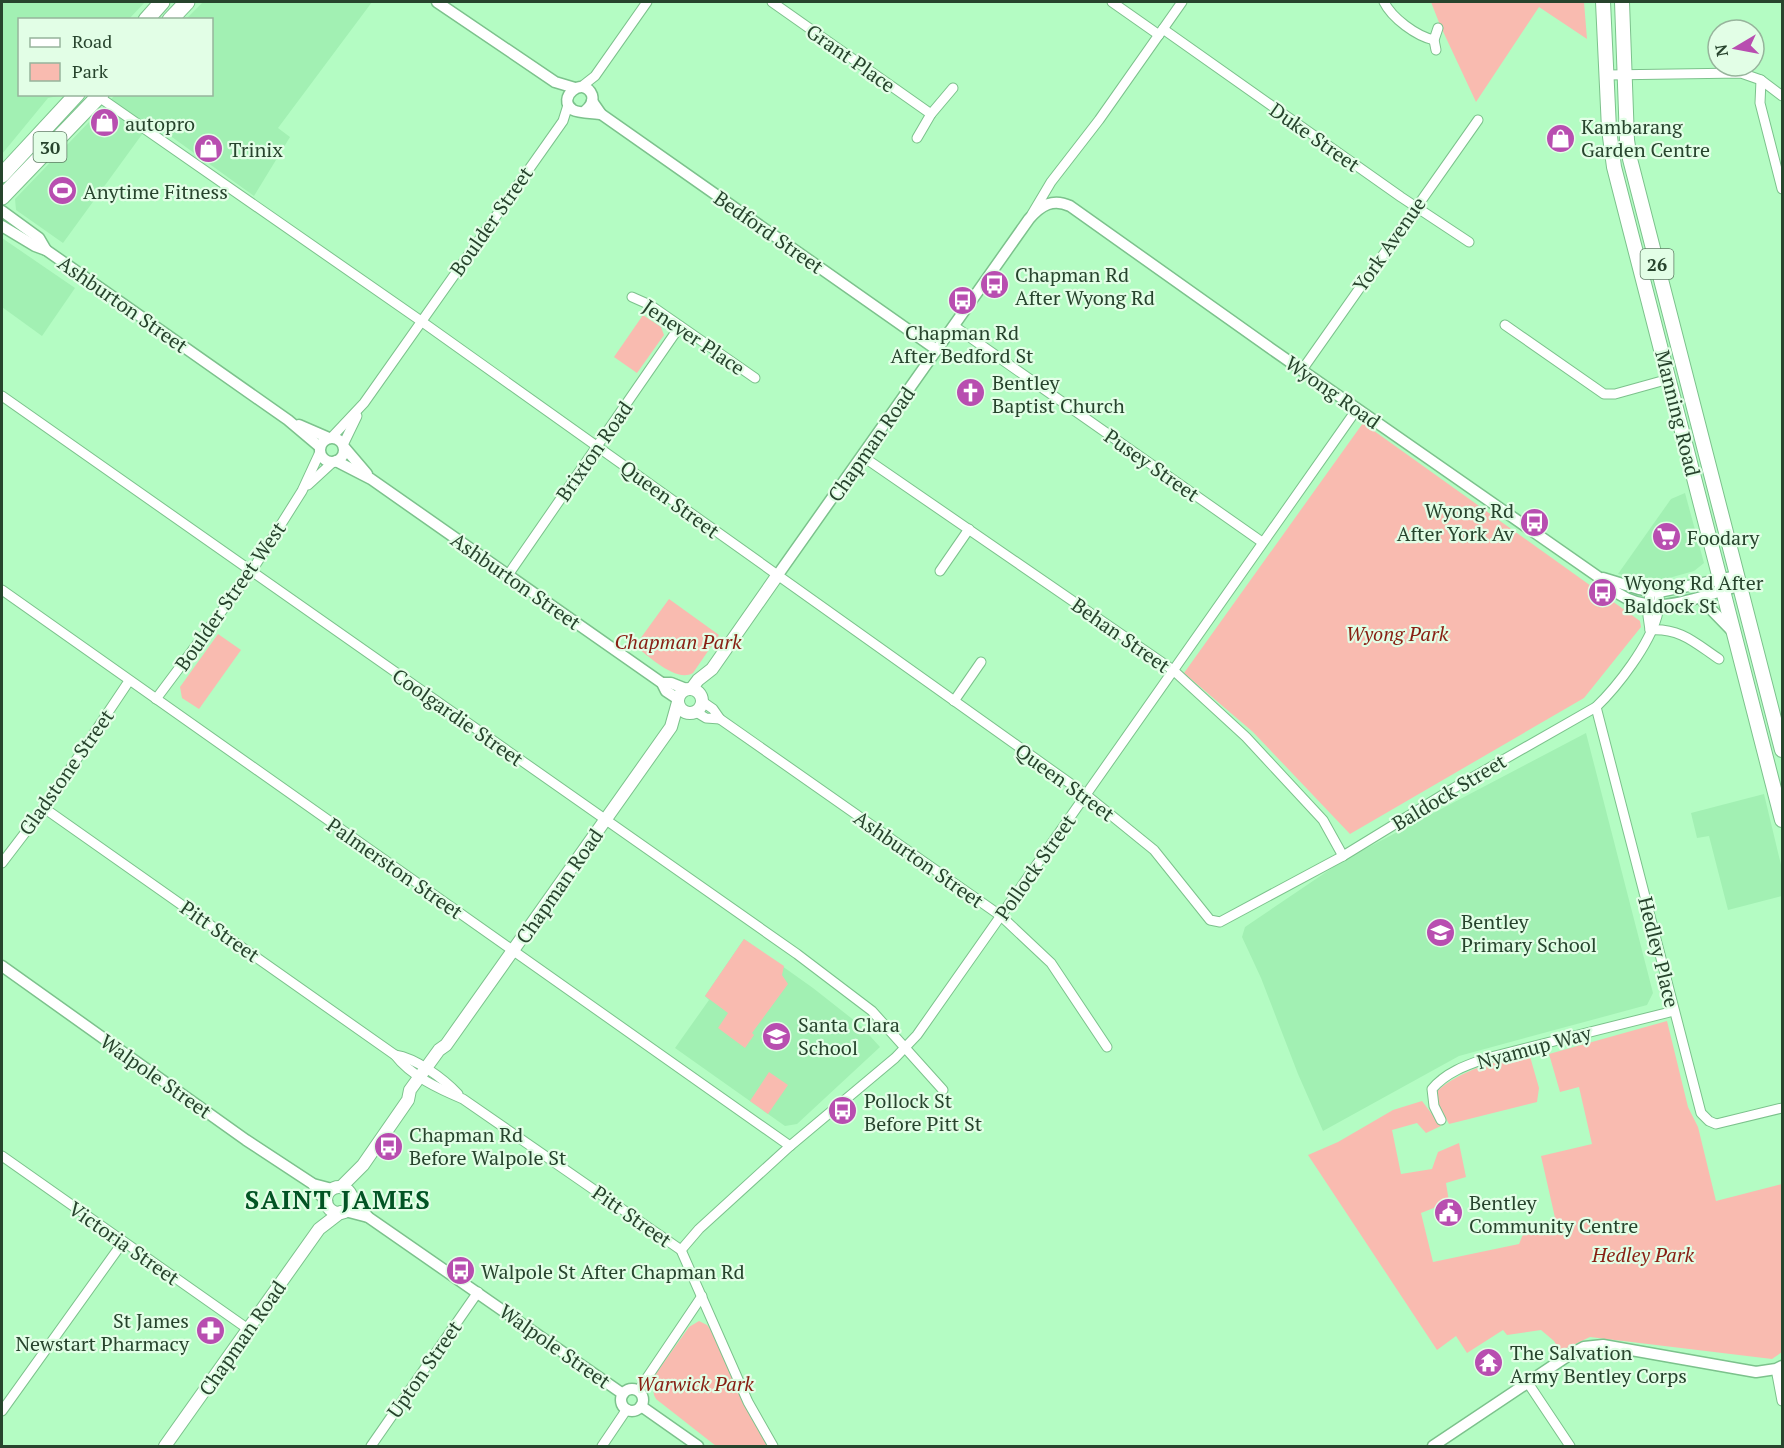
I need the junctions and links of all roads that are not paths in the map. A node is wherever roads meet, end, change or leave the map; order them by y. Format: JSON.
{"nodes":[{"id":1,"x":162,"y":2,"type":"edge"},
{"id":2,"x":187,"y":2,"type":"edge"},
{"id":3,"x":437,"y":2,"type":"edge"},
{"id":4,"x":647,"y":2,"type":"edge"},
{"id":5,"x":772,"y":2,"type":"edge"},
{"id":6,"x":1112,"y":2,"type":"edge"},
{"id":7,"x":1182,"y":2,"type":"edge"},
{"id":8,"x":1384,"y":2,"type":"edge"},
{"id":9,"x":1603,"y":2,"type":"edge"},
{"id":10,"x":1622,"y":2,"type":"edge"},
{"id":11,"x":148,"y":18,"type":"edge"},
{"id":12,"x":172,"y":18,"type":"edge"},
{"id":13,"x":1438,"y":28,"type":"dead end"},
{"id":14,"x":1160,"y":32,"type":"junction"},
{"id":15,"x":1434,"y":40,"type":"junction"},
{"id":16,"x":1436,"y":50,"type":"dead end"},
{"id":17,"x":1607,"y":75,"type":"junction"},
{"id":18,"x":1625,"y":75,"type":"junction"},
{"id":19,"x":595,"y":76,"type":"junction"},
{"id":20,"x":1761,"y":80,"type":"junction"},
{"id":21,"x":555,"y":82,"type":"junction"},
{"id":22,"x":578,"y":87,"type":"junction"},
{"id":23,"x":953,"y":88,"type":"dead end"},
{"id":24,"x":75,"y":96,"type":"edge"},
{"id":25,"x":100,"y":96,"type":"edge"},
{"id":26,"x":1782,"y":96,"type":"edge"},
{"id":27,"x":592,"y":98,"type":"junction"},
{"id":28,"x":568,"y":101,"type":"junction"},
{"id":29,"x":582,"y":111,"type":"junction"},
{"id":30,"x":601,"y":114,"type":"junction"},
{"id":31,"x":931,"y":114,"type":"junction"},
{"id":32,"x":1478,"y":120,"type":"dead end"},
{"id":33,"x":563,"y":121,"type":"junction"},
{"id":34,"x":917,"y":138,"type":"dead end"},
{"id":35,"x":2,"y":175,"type":"edge"},
{"id":36,"x":1782,"y":189,"type":"edge"},
{"id":37,"x":2,"y":197,"type":"edge"},
{"id":38,"x":1070,"y":206,"type":"joint"},
{"id":39,"x":1415,"y":207,"type":"junction"},
{"id":40,"x":2,"y":211,"type":"edge"},
{"id":41,"x":1029,"y":219,"type":"junction"},
{"id":42,"x":2,"y":226,"type":"edge"},
{"id":43,"x":1469,"y":242,"type":"dead end"},
{"id":44,"x":46,"y":250,"type":"junction"},
{"id":45,"x":632,"y":297,"type":"dead end"},
{"id":46,"x":420,"y":321,"type":"junction"},
{"id":47,"x":1505,"y":325,"type":"dead end"},
{"id":48,"x":680,"y":326,"type":"junction"},
{"id":49,"x":954,"y":326,"type":"junction"},
{"id":50,"x":937,"y":350,"type":"junction"},
{"id":51,"x":1302,"y":370,"type":"junction"},
{"id":52,"x":755,"y":378,"type":"dead end"},
{"id":53,"x":1669,"y":379,"type":"junction"},
{"id":54,"x":2,"y":396,"type":"edge"},
{"id":55,"x":364,"y":403,"type":"junction"},
{"id":56,"x":1358,"y":409,"type":"junction"},
{"id":57,"x":288,"y":420,"type":"junction"},
{"id":58,"x":330,"y":438,"type":"junction"},
{"id":59,"x":343,"y":446,"type":"junction"},
{"id":60,"x":597,"y":446,"type":"junction"},
{"id":61,"x":320,"y":449,"type":"junction"},
{"id":62,"x":862,"y":456,"type":"junction"},
{"id":63,"x":334,"y":462,"type":"junction"},
{"id":64,"x":371,"y":479,"type":"junction"},
{"id":65,"x":302,"y":491,"type":"junction"},
{"id":66,"x":969,"y":529,"type":"junction"},
{"id":67,"x":1262,"y":542,"type":"junction"},
{"id":68,"x":251,"y":572,"type":"junction"},
{"id":69,"x":940,"y":572,"type":"dead end"},
{"id":70,"x":508,"y":575,"type":"junction"},
{"id":71,"x":777,"y":576,"type":"junction"},
{"id":72,"x":1597,"y":576,"type":"junction"},
{"id":73,"x":1738,"y":581,"type":"junction"},
{"id":74,"x":1722,"y":585,"type":"junction"},
{"id":75,"x":2,"y":590,"type":"edge"},
{"id":76,"x":1655,"y":592,"type":"junction"},
{"id":77,"x":1700,"y":598,"type":"junction"},
{"id":78,"x":1654,"y":604,"type":"junction"},
{"id":79,"x":1650,"y":630,"type":"junction"},
{"id":80,"x":1734,"y":633,"type":"junction"},
{"id":81,"x":1719,"y":659,"type":"dead end"},
{"id":82,"x":981,"y":662,"type":"dead end"},
{"id":83,"x":1173,"y":670,"type":"junction"},
{"id":84,"x":129,"y":681,"type":"junction"},
{"id":85,"x":156,"y":699,"type":"junction"},
{"id":86,"x":690,"y":700,"type":"junction"},
{"id":87,"x":954,"y":701,"type":"junction"},
{"id":88,"x":1596,"y":707,"type":"junction"},
{"id":89,"x":1782,"y":750,"type":"edge"},
{"id":90,"x":1085,"y":794,"type":"junction"},
{"id":91,"x":44,"y":808,"type":"junction"},
{"id":92,"x":605,"y":820,"type":"junction"},
{"id":93,"x":1782,"y":820,"type":"edge"},
{"id":94,"x":1342,"y":856,"type":"junction"},
{"id":95,"x":2,"y":863,"type":"edge"},
{"id":96,"x":1001,"y":916,"type":"junction"},
{"id":97,"x":1220,"y":922,"type":"joint"},
{"id":98,"x":513,"y":951,"type":"junction"},
{"id":99,"x":2,"y":966,"type":"edge"},
{"id":100,"x":1674,"y":1011,"type":"junction"},
{"id":101,"x":906,"y":1047,"type":"junction"},
{"id":102,"x":1107,"y":1047,"type":"dead end"},
{"id":103,"x":426,"y":1075,"type":"junction"},
{"id":104,"x":943,"y":1090,"type":"dead end"},
{"id":105,"x":1782,"y":1108,"type":"edge"},
{"id":106,"x":1441,"y":1120,"type":"dead end"},
{"id":107,"x":790,"y":1146,"type":"junction"},
{"id":108,"x":2,"y":1156,"type":"edge"},
{"id":109,"x":312,"y":1184,"type":"junction"},
{"id":110,"x":344,"y":1192,"type":"junction"},
{"id":111,"x":327,"y":1204,"type":"junction"},
{"id":112,"x":343,"y":1212,"type":"junction"},
{"id":113,"x":368,"y":1217,"type":"junction"},
{"id":114,"x":319,"y":1229,"type":"junction"},
{"id":115,"x":123,"y":1242,"type":"junction"},
{"id":116,"x":681,"y":1250,"type":"junction"},
{"id":117,"x":478,"y":1292,"type":"junction"},
{"id":118,"x":702,"y":1296,"type":"junction"},
{"id":119,"x":248,"y":1329,"type":"junction"},
{"id":120,"x":1779,"y":1368,"type":"edge"},
{"id":121,"x":1528,"y":1383,"type":"junction"},
{"id":122,"x":638,"y":1391,"type":"junction"},
{"id":123,"x":623,"y":1394,"type":"junction"},
{"id":124,"x":1782,"y":1401,"type":"edge"},
{"id":125,"x":641,"y":1406,"type":"junction"},
{"id":126,"x":627,"y":1409,"type":"junction"},
{"id":127,"x":2,"y":1411,"type":"edge"},
{"id":128,"x":165,"y":1446,"type":"edge"},
{"id":129,"x":371,"y":1446,"type":"edge"},
{"id":130,"x":602,"y":1446,"type":"edge"},
{"id":131,"x":698,"y":1446,"type":"edge"},
{"id":132,"x":773,"y":1446,"type":"edge"},
{"id":133,"x":1433,"y":1446,"type":"edge"},
{"id":134,"x":1570,"y":1446,"type":"edge"}],
"edges":[{"from":1,"to":11,"type":"highway"},
{"from":2,"to":12,"type":"highway"},
{"from":3,"to":21,"type":"street"},
{"from":4,"to":19,"type":"street"},
{"from":5,"to":31,"type":"street","name":"Grant Place"},
{"from":6,"to":14,"type":"street","name":"Duke Street"},
{"from":7,"to":14,"type":"street","name":"Chapman Road"},
{"from":8,"to":15,"type":"street"},
{"from":9,"to":17,"type":"main road","name":"Manning Road","number":"26"},
{"from":10,"to":18,"type":"main road","name":"Manning Road","number":"26"},
{"from":13,"to":15,"type":"street"},
{"from":14,"to":39,"type":"street","name":"Duke Street"},
{"from":14,"to":41,"type":"street","name":"Chapman Road"},
{"from":15,"to":16,"type":"street"},
{"from":17,"to":18,"type":"street"},
{"from":17,"to":53,"type":"main road","name":"Manning Road","number":"26"},
{"from":18,"to":20,"type":"street"},
{"from":18,"to":73,"type":"main road","name":"Manning Road","number":"26"},
{"from":19,"to":22,"type":"street"},
{"from":19,"to":27,"type":"street"},
{"from":20,"to":26,"type":"street"},
{"from":20,"to":36,"type":"street"},
{"from":21,"to":22,"type":"street"},
{"from":21,"to":28,"type":"street"},
{"from":22,"to":27,"type":"street"},
{"from":22,"to":28,"type":"street"},
{"from":23,"to":31,"type":"street"},
{"from":24,"to":35,"type":"highway","number":"30"},
{"from":25,"to":37,"type":"highway","number":"30"},
{"from":25,"to":46,"type":"street","name":"Queen Street"},
{"from":27,"to":29,"type":"street"},
{"from":27,"to":30,"type":"street","name":"Bedford Street"},
{"from":28,"to":29,"type":"street"},
{"from":28,"to":33,"type":"street","name":"Boulder Street"},
{"from":29,"to":30,"type":"street","name":"Bedford Street"},
{"from":29,"to":33,"type":"street","name":"Boulder Street"},
{"from":30,"to":50,"type":"street","name":"Bedford Street"},
{"from":31,"to":34,"type":"street"},
{"from":32,"to":39,"type":"street","name":"York Avenue"},
{"from":33,"to":46,"type":"street","name":"Boulder Street"},
{"from":38,"to":41,"type":"street","name":"Chapman Road"},
{"from":38,"to":51,"type":"street","name":"Wyong Road"},
{"from":39,"to":43,"type":"street","name":"Duke Street"},
{"from":39,"to":51,"type":"street","name":"York Avenue"},
{"from":40,"to":44,"type":"street","name":"Ashburton Street"},
{"from":41,"to":49,"type":"street","name":"Chapman Road"},
{"from":42,"to":44,"type":"street","name":"Ashburton Street"},
{"from":44,"to":57,"type":"street","name":"Ashburton Street"},
{"from":45,"to":48,"type":"street","name":"Jenever Place"},
{"from":46,"to":55,"type":"street"},
{"from":46,"to":60,"type":"street","name":"Queen Street"},
{"from":47,"to":53,"type":"street"},
{"from":48,"to":52,"type":"street","name":"Jenever Place"},
{"from":48,"to":60,"type":"street","name":"Brixton Road"},
{"from":49,"to":50,"type":"street","name":"Chapman Road"},
{"from":49,"to":67,"type":"street","name":"Pusey Street"},
{"from":50,"to":62,"type":"street","name":"Chapman Road"},
{"from":51,"to":56,"type":"street","name":"Wyong Road"},
{"from":53,"to":74,"type":"main road","name":"Manning Road","number":"26"},
{"from":54,"to":68,"type":"street","name":"Coolgardie Street"},
{"from":55,"to":58,"type":"street"},
{"from":55,"to":59,"type":"street"},
{"from":56,"to":67,"type":"street","name":"Pollock Street"},
{"from":56,"to":72,"type":"street","name":"Wyong Road"},
{"from":57,"to":58,"type":"street","name":"Ashburton Street"},
{"from":57,"to":61,"type":"street","name":"Ashburton Street"},
{"from":58,"to":59,"type":"street"},
{"from":58,"to":61,"type":"street"},
{"from":59,"to":63,"type":"street"},
{"from":59,"to":64,"type":"street","name":"Ashburton Street"},
{"from":60,"to":70,"type":"street","name":"Brixton Road"},
{"from":60,"to":71,"type":"street","name":"Queen Street"},
{"from":61,"to":63,"type":"street"},
{"from":61,"to":65,"type":"street","name":"Boulder Street West"},
{"from":62,"to":66,"type":"street","name":"Behan Street"},
{"from":62,"to":71,"type":"street","name":"Chapman Road"},
{"from":63,"to":64,"type":"street","name":"Ashburton Street"},
{"from":63,"to":65,"type":"street","name":"Boulder Street West"},
{"from":64,"to":70,"type":"street","name":"Ashburton Street"},
{"from":65,"to":68,"type":"street","name":"Boulder Street West"},
{"from":66,"to":69,"type":"street"},
{"from":66,"to":83,"type":"street","name":"Behan Street"},
{"from":67,"to":83,"type":"street","name":"Pollock Street"},
{"from":68,"to":85,"type":"street","name":"Boulder Street West"},
{"from":68,"to":92,"type":"street","name":"Coolgardie Street"},
{"from":70,"to":86,"type":"street","name":"Ashburton Street"},
{"from":71,"to":86,"type":"main road","name":"Chapman Road"},
{"from":71,"to":87,"type":"street","name":"Queen Street"},
{"from":72,"to":76,"type":"street","name":"Wyong Road"},
{"from":72,"to":78,"type":"street","name":"Wyong Road"},
{"from":73,"to":74,"type":"street","name":"Wyong Road"},
{"from":73,"to":89,"type":"main road","name":"Manning Road","number":"26"},
{"from":74,"to":76,"type":"street","name":"Wyong Road"},
{"from":74,"to":77,"type":"street","name":"Wyong Road"},
{"from":74,"to":80,"type":"main road","name":"Manning Road","number":"26"},
{"from":75,"to":84,"type":"street","name":"Palmerston Street"},
{"from":76,"to":78,"type":"street","name":"Baldock Street"},
{"from":77,"to":78,"type":"street","name":"Wyong Road"},
{"from":77,"to":80,"type":"street"},
{"from":78,"to":79,"type":"street","name":"Baldock Street"},
{"from":79,"to":81,"type":"street"},
{"from":79,"to":88,"type":"street","name":"Baldock Street"},
{"from":80,"to":93,"type":"main road","name":"Manning Road","number":"26"},
{"from":82,"to":87,"type":"street"},
{"from":83,"to":90,"type":"street","name":"Pollock Street"},
{"from":83,"to":94,"type":"street","name":"Behan Street"},
{"from":84,"to":85,"type":"street","name":"Palmerston Street"},
{"from":84,"to":91,"type":"street","name":"Gladstone Street"},
{"from":85,"to":98,"type":"street","name":"Palmerston Street"},
{"from":86,"to":92,"type":"main road","name":"Chapman Road"},
{"from":86,"to":96,"type":"street","name":"Ashburton Street"},
{"from":87,"to":90,"type":"street","name":"Queen Street"},
{"from":88,"to":94,"type":"street","name":"Baldock Street"},
{"from":88,"to":100,"type":"street","name":"Hedley Place"},
{"from":90,"to":96,"type":"street","name":"Pollock Street"},
{"from":90,"to":97,"type":"street","name":"Queen Street"},
{"from":91,"to":95,"type":"street","name":"Gladstone Street"},
{"from":91,"to":103,"type":"street","name":"Pitt Street"},
{"from":92,"to":98,"type":"main road","name":"Chapman Road"},
{"from":92,"to":101,"type":"street","name":"Coolgardie Street"},
{"from":94,"to":97,"type":"street","name":"Baldock Street"},
{"from":96,"to":101,"type":"street","name":"Pollock Street"},
{"from":96,"to":102,"type":"street","name":"Ashburton Street"},
{"from":98,"to":103,"type":"main road","name":"Chapman Road"},
{"from":98,"to":107,"type":"street","name":"Palmerston Street"},
{"from":99,"to":109,"type":"street","name":"Walpole Street"},
{"from":100,"to":105,"type":"street","name":"Hedley Place"},
{"from":100,"to":106,"type":"street","name":"Nyamup Way"},
{"from":101,"to":104,"type":"street","name":"Coolgardie Street"},
{"from":101,"to":107,"type":"street","name":"Pollock Street"},
{"from":103,"to":110,"type":"main road","name":"Chapman Road"},
{"from":103,"to":116,"type":"street","name":"Pitt Street"},
{"from":107,"to":116,"type":"street","name":"Pollock Street"},
{"from":108,"to":115,"type":"street","name":"Victoria Street"},
{"from":109,"to":110,"type":"street","name":"Walpole Street"},
{"from":109,"to":111,"type":"street","name":"Walpole Street"},
{"from":110,"to":111,"type":"main road"},
{"from":110,"to":112,"type":"main road"},
{"from":110,"to":113,"type":"street","name":"Walpole Street"},
{"from":111,"to":112,"type":"main road"},
{"from":111,"to":114,"type":"main road","name":"Chapman Road"},
{"from":112,"to":113,"type":"street","name":"Walpole Street"},
{"from":112,"to":114,"type":"main road","name":"Chapman Road"},
{"from":113,"to":117,"type":"street","name":"Walpole Street"},
{"from":114,"to":119,"type":"main road","name":"Chapman Road"},
{"from":115,"to":119,"type":"street","name":"Victoria Street"},
{"from":115,"to":127,"type":"street"},
{"from":116,"to":118,"type":"street","name":"Pitt Street"},
{"from":117,"to":123,"type":"street","name":"Walpole Street"},
{"from":117,"to":129,"type":"street","name":"Upton Street"},
{"from":118,"to":122,"type":"street"},
{"from":118,"to":132,"type":"street","name":"Pitt Street"},
{"from":119,"to":128,"type":"main road","name":"Chapman Road"},
{"from":120,"to":121,"type":"street"},
{"from":120,"to":124,"type":"street"},
{"from":121,"to":133,"type":"street"},
{"from":121,"to":134,"type":"street"},
{"from":122,"to":123,"type":"street"},
{"from":122,"to":125,"type":"street"},
{"from":123,"to":126,"type":"street"},
{"from":125,"to":126,"type":"street"},
{"from":125,"to":131,"type":"street"},
{"from":126,"to":130,"type":"street"}]}
